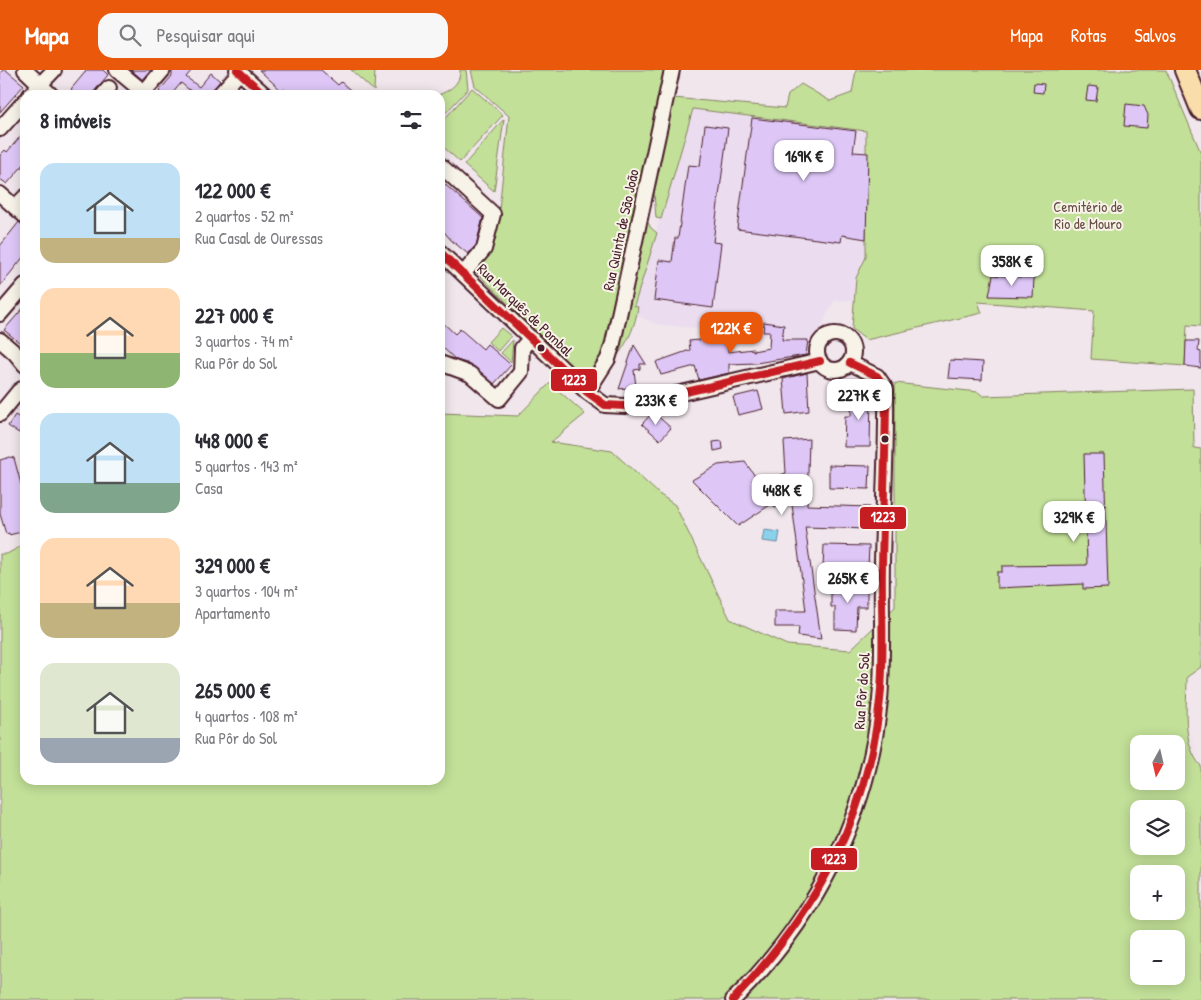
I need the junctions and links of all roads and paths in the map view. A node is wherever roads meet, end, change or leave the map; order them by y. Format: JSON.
{"nodes":[{"id":1,"x":25,"y":70,"type":"edge"},
{"id":2,"x":54,"y":70,"type":"edge"},
{"id":3,"x":117,"y":70,"type":"edge"},
{"id":4,"x":163,"y":70,"type":"edge"},
{"id":5,"x":672,"y":70,"type":"edge"},
{"id":6,"x":1184,"y":70,"type":"edge"},
{"id":7,"x":238,"y":71,"type":"edge"},
{"id":8,"x":41,"y":85,"type":"junction"},
{"id":9,"x":36,"y":90,"type":"edge"},
{"id":10,"x":46,"y":90,"type":"edge"},
{"id":11,"x":141,"y":90,"type":"edge"},
{"id":12,"x":149,"y":90,"type":"edge"},
{"id":13,"x":223,"y":90,"type":"edge"},
{"id":14,"x":259,"y":90,"type":"edge"},
{"id":15,"x":20,"y":107,"type":"edge"},
{"id":16,"x":1201,"y":109,"type":"edge"},
{"id":17,"x":0,"y":129,"type":"edge"},
{"id":18,"x":445,"y":170,"type":"edge"},
{"id":19,"x":0,"y":194,"type":"edge"},
{"id":20,"x":20,"y":206,"type":"edge"},
{"id":21,"x":445,"y":256,"type":"edge"},
{"id":22,"x":464,"y":273,"type":"junction"},
{"id":23,"x":20,"y":291,"type":"edge"},
{"id":24,"x":0,"y":314,"type":"edge"},
{"id":25,"x":531,"y":338,"type":"junction"},
{"id":26,"x":0,"y":340,"type":"edge"},
{"id":27,"x":20,"y":358,"type":"edge"},
{"id":28,"x":820,"y":361,"type":"junction"},
{"id":29,"x":850,"y":363,"type":"junction"},
{"id":30,"x":445,"y":364,"type":"edge"},
{"id":31,"x":20,"y":390,"type":"edge"},
{"id":32,"x":587,"y":392,"type":"junction"},
{"id":33,"x":0,"y":414,"type":"edge"},
{"id":34,"x":733,"y":1000,"type":"edge"}],
"edges":[{"from":1,"to":8,"type":"street"},
{"from":2,"to":8,"type":"street"},
{"from":3,"to":11,"type":"street"},
{"from":4,"to":12,"type":"street"},
{"from":5,"to":32,"type":"street","name":"Rua Quinta de São João"},
{"from":6,"to":16,"type":"highway"},
{"from":7,"to":13,"type":"street"},
{"from":7,"to":14,"type":"street"},
{"from":8,"to":9,"type":"street"},
{"from":8,"to":10,"type":"street"},
{"from":15,"to":17,"type":"street"},
{"from":18,"to":22,"type":"street"},
{"from":19,"to":20,"type":"street"},
{"from":21,"to":22,"type":"street","name":"Rua Marquês de Pombal"},
{"from":22,"to":25,"type":"street","name":"Rua Marquês de Pombal"},
{"from":23,"to":24,"type":"street"},
{"from":25,"to":30,"type":"street"},
{"from":25,"to":32,"type":"street","name":"Rua Marquês de Pombal"},
{"from":26,"to":27,"type":"street"},
{"from":28,"to":29,"type":"street"},
{"from":28,"to":29,"type":"street"},
{"from":28,"to":32,"type":"street","name":"Rua Marquês de Pombal"},
{"from":29,"to":34,"type":"street","name":"Rua Pôr do Sol"},
{"from":31,"to":33,"type":"street"}]}
